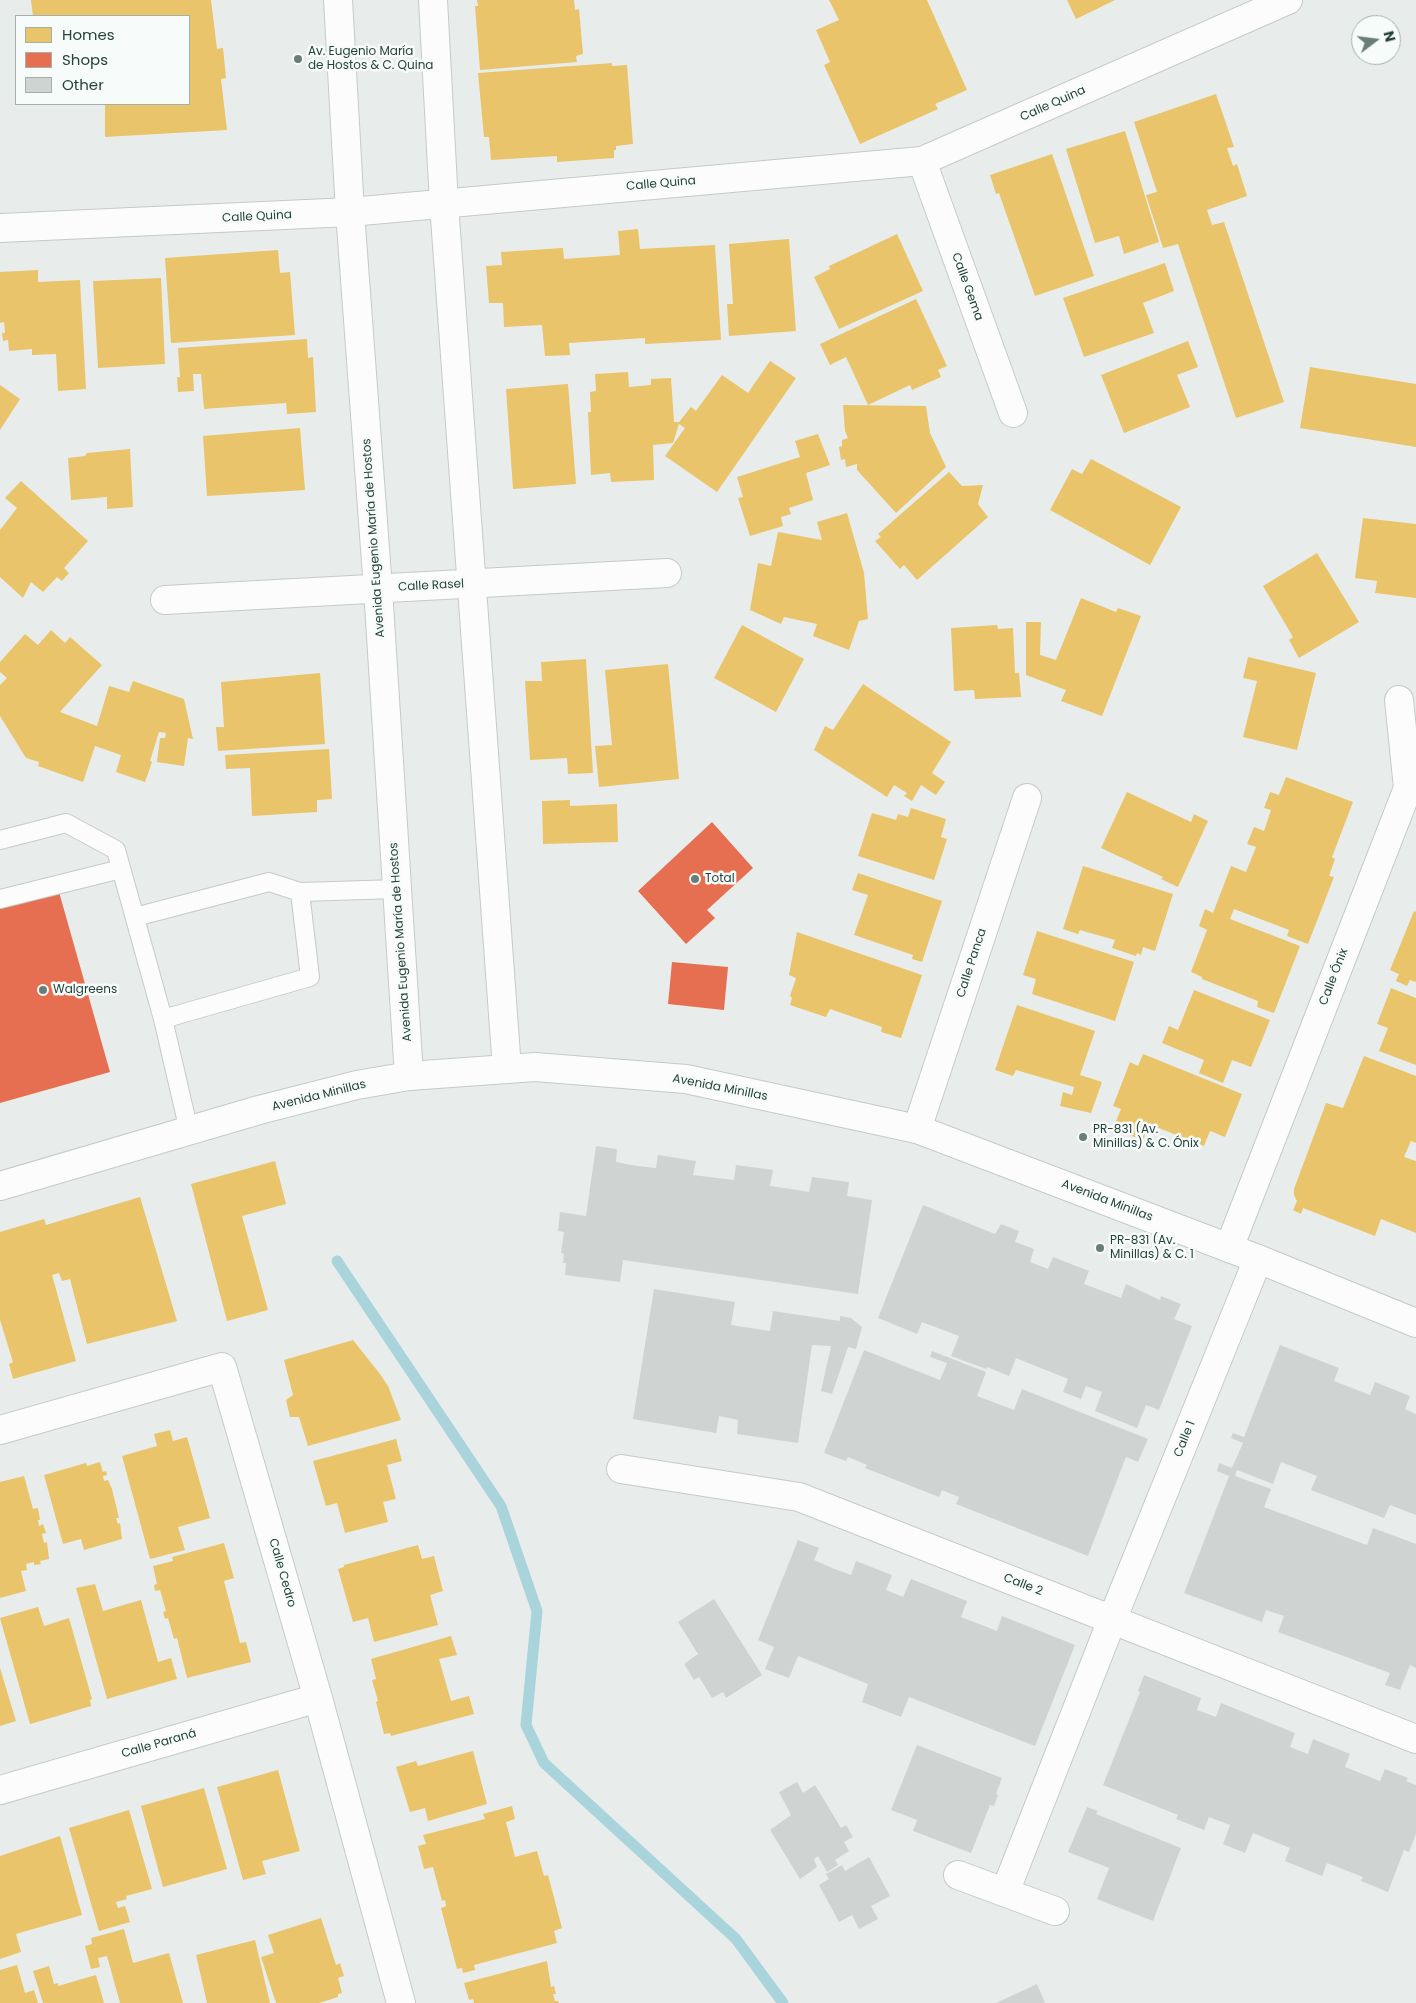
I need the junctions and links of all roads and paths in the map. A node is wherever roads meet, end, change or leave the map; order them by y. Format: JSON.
{"nodes":[{"id":1,"x":338,"y":0,"type":"edge"},
{"id":2,"x":433,"y":0,"type":"edge"},
{"id":3,"x":1288,"y":0,"type":"edge"},
{"id":4,"x":922,"y":161,"type":"junction"},
{"id":5,"x":444,"y":204,"type":"junction"},
{"id":6,"x":350,"y":212,"type":"junction"},
{"id":7,"x":0,"y":228,"type":"edge"},
{"id":8,"x":1013,"y":413,"type":"dead end"},
{"id":9,"x":667,"y":573,"type":"dead end"},
{"id":10,"x":471,"y":584,"type":"junction"},
{"id":11,"x":378,"y":589,"type":"junction"},
{"id":12,"x":165,"y":600,"type":"dead end"},
{"id":13,"x":1399,"y":700,"type":"dead end"},
{"id":14,"x":1027,"y":798,"type":"dead end"},
{"id":15,"x":0,"y":840,"type":"edge"},
{"id":16,"x":121,"y":869,"type":"junction"},
{"id":17,"x":398,"y":889,"type":"junction"},
{"id":18,"x":300,"y":892,"type":"junction"},
{"id":19,"x":0,"y":900,"type":"edge"},
{"id":20,"x":134,"y":918,"type":"junction"},
{"id":21,"x":163,"y":1019,"type":"junction"},
{"id":22,"x":507,"y":1069,"type":"junction"},
{"id":23,"x":409,"y":1076,"type":"junction"},
{"id":24,"x":917,"y":1129,"type":"junction"},
{"id":25,"x":189,"y":1131,"type":"junction"},
{"id":26,"x":0,"y":1186,"type":"edge"},
{"id":27,"x":1229,"y":1248,"type":"junction"},
{"id":28,"x":1258,"y":1259,"type":"junction"},
{"id":29,"x":1416,"y":1323,"type":"edge"},
{"id":30,"x":0,"y":1430,"type":"edge"},
{"id":31,"x":620,"y":1469,"type":"dead end"},
{"id":32,"x":1112,"y":1620,"type":"junction"},
{"id":33,"x":318,"y":1698,"type":"junction"},
{"id":34,"x":1416,"y":1738,"type":"edge"},
{"id":35,"x":0,"y":1790,"type":"edge"},
{"id":36,"x":958,"y":1875,"type":"dead end"},
{"id":37,"x":1005,"y":1892,"type":"junction"},
{"id":38,"x":1055,"y":1911,"type":"dead end"},
{"id":39,"x":401,"y":2003,"type":"edge"}],
"edges":[{"from":1,"to":6,"type":"street","name":"Avenida Eugenio María de Hostos"},
{"from":2,"to":5,"type":"street"},
{"from":3,"to":4,"type":"street","name":"Calle Quina"},
{"from":4,"to":5,"type":"street","name":"Calle Quina"},
{"from":4,"to":8,"type":"street","name":"Calle Gema"},
{"from":5,"to":6,"type":"street","name":"Calle Quina"},
{"from":5,"to":10,"type":"street"},
{"from":6,"to":7,"type":"street","name":"Calle Quina"},
{"from":6,"to":11,"type":"street","name":"Avenida Eugenio María de Hostos"},
{"from":9,"to":10,"type":"street","name":"Calle Rasel"},
{"from":10,"to":11,"type":"street","name":"Calle Rasel"},
{"from":10,"to":22,"type":"street"},
{"from":11,"to":12,"type":"street","name":"Calle Rasel"},
{"from":11,"to":17,"type":"street","name":"Avenida Eugenio María de Hostos"},
{"from":13,"to":27,"type":"street","name":"Calle Ónix"},
{"from":14,"to":24,"type":"street","name":"Calle Panca"},
{"from":15,"to":16,"type":"lane"},
{"from":16,"to":19,"type":"lane"},
{"from":16,"to":20,"type":"lane"},
{"from":17,"to":18,"type":"lane"},
{"from":17,"to":23,"type":"street","name":"Avenida Eugenio María de Hostos"},
{"from":18,"to":20,"type":"lane"},
{"from":18,"to":21,"type":"lane"},
{"from":20,"to":21,"type":"lane"},
{"from":21,"to":25,"type":"lane"},
{"from":22,"to":23,"type":"street","name":"Avenida Minillas"},
{"from":22,"to":24,"type":"street","name":"Avenida Minillas"},
{"from":23,"to":25,"type":"street","name":"Avenida Minillas"},
{"from":24,"to":27,"type":"street","name":"Avenida Minillas"},
{"from":25,"to":26,"type":"street","name":"Avenida Minillas"},
{"from":27,"to":28,"type":"street","name":"Avenida Minillas"},
{"from":28,"to":29,"type":"street","name":"Avenida Minillas"},
{"from":28,"to":32,"type":"street","name":"Calle 1"},
{"from":30,"to":33,"type":"street","name":"Calle Cedro"},
{"from":31,"to":32,"type":"street","name":"Calle 2"},
{"from":32,"to":34,"type":"street","name":"Calle 2"},
{"from":32,"to":37,"type":"street","name":"Calle 1"},
{"from":33,"to":35,"type":"street","name":"Calle Paraná"},
{"from":33,"to":39,"type":"street","name":"Calle Cedro"},
{"from":36,"to":37,"type":"street"},
{"from":37,"to":38,"type":"street"}]}
